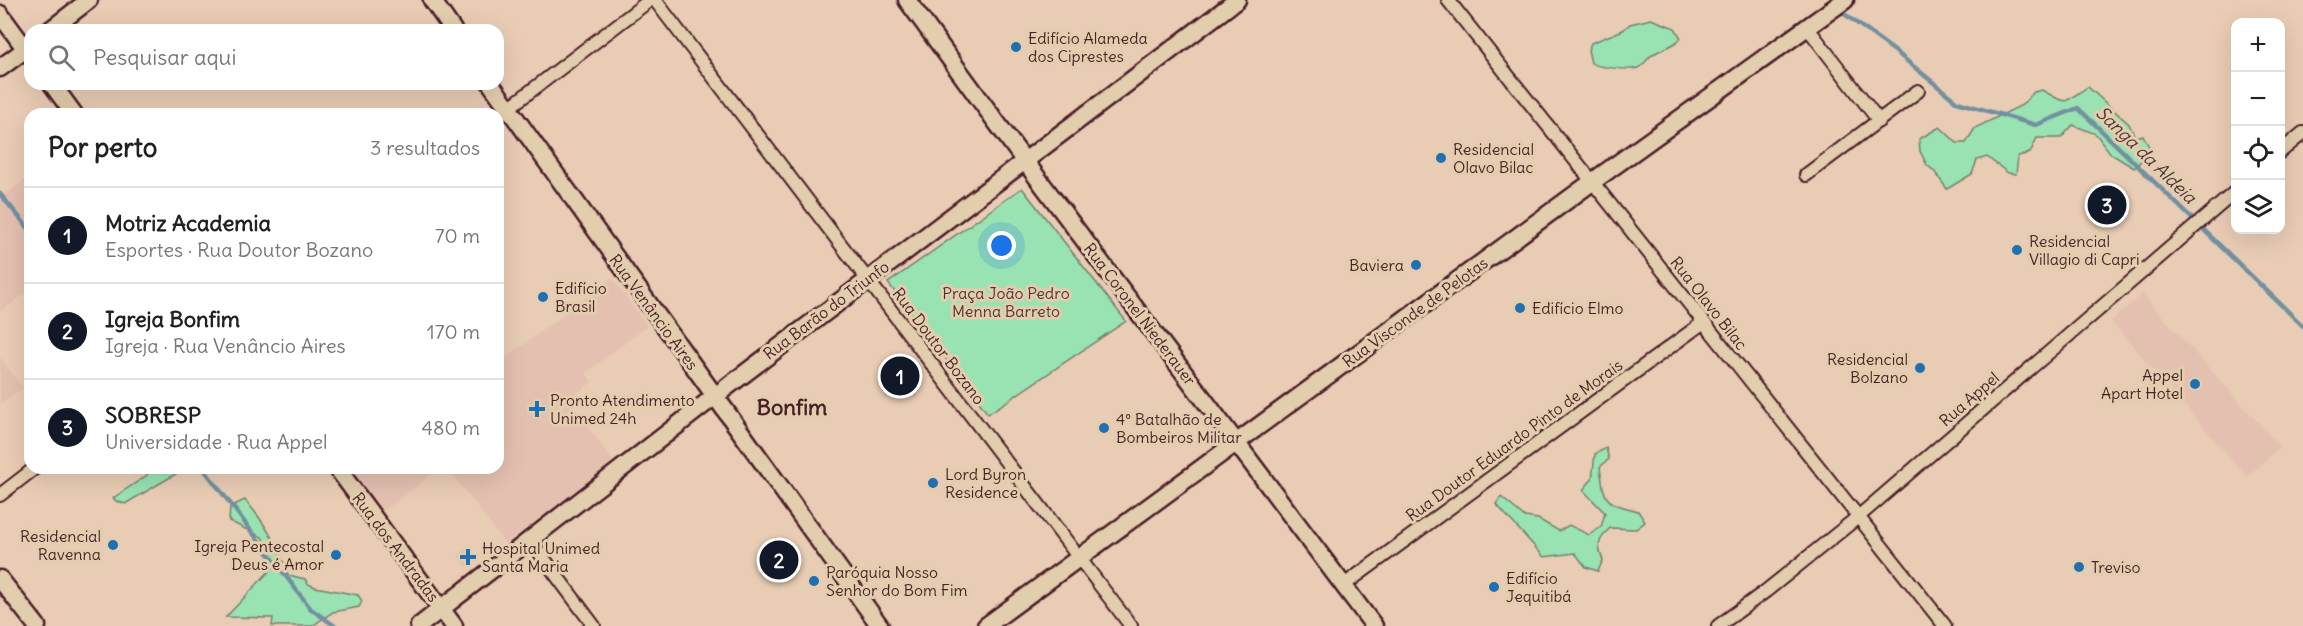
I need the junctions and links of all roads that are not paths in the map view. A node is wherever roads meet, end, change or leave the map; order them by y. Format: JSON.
{"nodes":[{"id":1,"x":89,"y":0,"type":"edge"},
{"id":2,"x":432,"y":0,"type":"edge"},
{"id":3,"x":650,"y":0,"type":"edge"},
{"id":4,"x":655,"y":0,"type":"edge"},
{"id":5,"x":907,"y":0,"type":"edge"},
{"id":6,"x":1237,"y":0,"type":"edge"},
{"id":7,"x":1448,"y":0,"type":"edge"},
{"id":8,"x":1845,"y":0,"type":"edge"},
{"id":9,"x":0,"y":14,"type":"edge"},
{"id":10,"x":59,"y":24,"type":"edge"},
{"id":11,"x":449,"y":24,"type":"edge"},
{"id":12,"x":1807,"y":27,"type":"junction"},
{"id":13,"x":24,"y":44,"type":"edge"},
{"id":14,"x":24,"y":53,"type":"edge"},
{"id":15,"x":0,"y":68,"type":"edge"},
{"id":16,"x":56,"y":90,"type":"edge"},
{"id":17,"x":494,"y":90,"type":"edge"},
{"id":18,"x":1918,"y":91,"type":"dead end"},
{"id":19,"x":70,"y":108,"type":"edge"},
{"id":20,"x":501,"y":108,"type":"edge"},
{"id":21,"x":504,"y":111,"type":"edge"},
{"id":22,"x":504,"y":113,"type":"edge"},
{"id":23,"x":1879,"y":121,"type":"junction"},
{"id":24,"x":2303,"y":133,"type":"edge"},
{"id":25,"x":2285,"y":148,"type":"edge"},
{"id":26,"x":1024,"y":160,"type":"junction"},
{"id":27,"x":1806,"y":175,"type":"dead end"},
{"id":28,"x":1592,"y":182,"type":"junction"},
{"id":29,"x":2231,"y":194,"type":"edge"},
{"id":30,"x":867,"y":279,"type":"junction"},
{"id":31,"x":1704,"y":322,"type":"junction"},
{"id":32,"x":715,"y":396,"type":"junction"},
{"id":33,"x":1237,"y":442,"type":"junction"},
{"id":34,"x":27,"y":474,"type":"edge"},
{"id":35,"x":341,"y":474,"type":"edge"},
{"id":36,"x":0,"y":495,"type":"edge"},
{"id":37,"x":1858,"y":517,"type":"junction"},
{"id":38,"x":530,"y":540,"type":"junction"},
{"id":39,"x":1079,"y":558,"type":"junction"},
{"id":40,"x":0,"y":579,"type":"edge"},
{"id":41,"x":1344,"y":585,"type":"junction"},
{"id":42,"x":442,"y":609,"type":"junction"},
{"id":43,"x":37,"y":626,"type":"edge"},
{"id":44,"x":419,"y":626,"type":"edge"},
{"id":45,"x":454,"y":626,"type":"edge"},
{"id":46,"x":594,"y":626,"type":"edge"},
{"id":47,"x":880,"y":626,"type":"edge"},
{"id":48,"x":986,"y":626,"type":"edge"},
{"id":49,"x":1131,"y":626,"type":"edge"},
{"id":50,"x":1374,"y":626,"type":"edge"},
{"id":51,"x":1718,"y":626,"type":"edge"},
{"id":52,"x":1945,"y":626,"type":"edge"}],
"edges":[{"from":1,"to":10,"type":"street"},
{"from":2,"to":11,"type":"street"},
{"from":3,"to":21,"type":"street"},
{"from":4,"to":30,"type":"street","name":"Rua Doutor Bozano"},
{"from":5,"to":26,"type":"street","name":"Rua Coronel Niederauer"},
{"from":6,"to":26,"type":"street","name":"Rua Barão do Triunfo"},
{"from":7,"to":28,"type":"street","name":"Rua Olavo Bilac"},
{"from":8,"to":12,"type":"street","name":"Rua Visconde de Pelotas"},
{"from":9,"to":13,"type":"street"},
{"from":12,"to":23,"type":"street"},
{"from":12,"to":28,"type":"street","name":"Rua Visconde de Pelotas"},
{"from":14,"to":15,"type":"street"},
{"from":16,"to":19,"type":"street"},
{"from":17,"to":20,"type":"street","name":"Rua Venâncio Aires"},
{"from":18,"to":23,"type":"street"},
{"from":22,"to":32,"type":"street","name":"Rua Venâncio Aires"},
{"from":23,"to":27,"type":"street"},
{"from":24,"to":25,"type":"street"},
{"from":26,"to":30,"type":"street","name":"Rua Barão do Triunfo"},
{"from":26,"to":33,"type":"street","name":"Rua Coronel Niederauer"},
{"from":28,"to":31,"type":"street","name":"Rua Olavo Bilac"},
{"from":28,"to":33,"type":"street","name":"Rua Visconde de Pelotas"},
{"from":29,"to":37,"type":"street","name":"Rua Appel"},
{"from":30,"to":32,"type":"street","name":"Rua Barão do Triunfo"},
{"from":30,"to":39,"type":"street","name":"Rua Doutor Bozano"},
{"from":31,"to":37,"type":"street","name":"Rua Olavo Bilac"},
{"from":31,"to":41,"type":"street","name":"Rua Doutor Eduardo Pinto de Morais"},
{"from":32,"to":38,"type":"street","name":"Rua Barão do Triunfo"},
{"from":32,"to":47,"type":"street","name":"Rua Venâncio Aires"},
{"from":33,"to":39,"type":"street","name":"Rua Visconde de Pelotas"},
{"from":33,"to":41,"type":"street","name":"Rua Coronel Niederauer"},
{"from":34,"to":36,"type":"street"},
{"from":35,"to":42,"type":"street","name":"Rua dos Andradas"},
{"from":37,"to":51,"type":"street","name":"Rua Appel"},
{"from":37,"to":52,"type":"street","name":"Rua Olavo Bilac"},
{"from":38,"to":42,"type":"street","name":"Rua Barão do Triunfo"},
{"from":38,"to":46,"type":"street"},
{"from":39,"to":48,"type":"street","name":"Rua Visconde de Pelotas"},
{"from":39,"to":49,"type":"street","name":"Rua Doutor Bozano"},
{"from":40,"to":43,"type":"street"},
{"from":41,"to":50,"type":"street","name":"Rua Coronel Niederauer"},
{"from":42,"to":44,"type":"street","name":"Rua Barão do Triunfo"},
{"from":42,"to":45,"type":"street","name":"Rua dos Andradas"}]}
